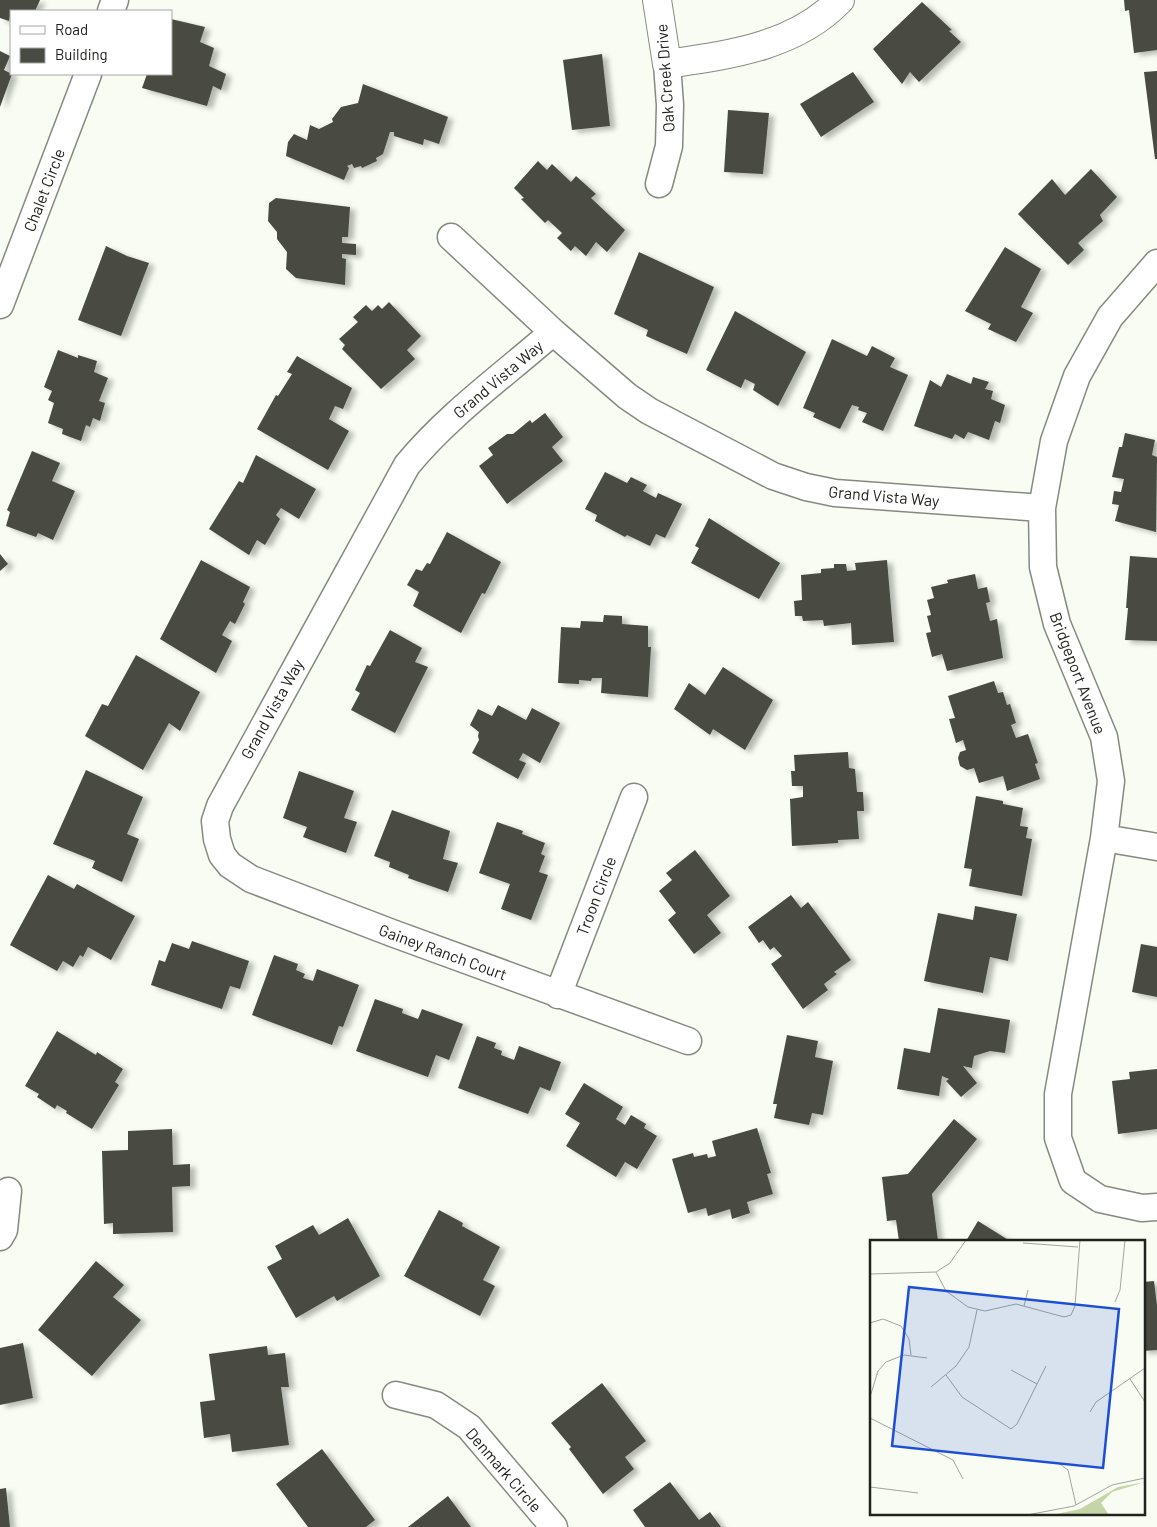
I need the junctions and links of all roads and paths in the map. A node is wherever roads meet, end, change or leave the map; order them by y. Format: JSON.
{"nodes":[{"id":1,"x":657,"y":0,"type":"edge"},
{"id":2,"x":840,"y":0,"type":"edge"},
{"id":3,"x":667,"y":64,"type":"junction"},
{"id":4,"x":88,"y":75,"type":"edge"},
{"id":5,"x":659,"y":184,"type":"dead end"},
{"id":6,"x":451,"y":238,"type":"dead end"},
{"id":7,"x":1157,"y":263,"type":"edge"},
{"id":8,"x":0,"y":306,"type":"edge"},
{"id":9,"x":553,"y":332,"type":"junction"},
{"id":10,"x":1042,"y":508,"type":"junction"},
{"id":11,"x":634,"y":797,"type":"dead end"},
{"id":12,"x":1104,"y":838,"type":"junction"},
{"id":13,"x":217,"y":839,"type":"joint"},
{"id":14,"x":1157,"y":847,"type":"edge"},
{"id":15,"x":558,"y":995,"type":"junction"},
{"id":16,"x":688,"y":1041,"type":"dead end"},
{"id":17,"x":8,"y":1192,"type":"dead end"},
{"id":18,"x":1150,"y":1208,"type":"edge"},
{"id":19,"x":0,"y":1237,"type":"edge"},
{"id":20,"x":396,"y":1395,"type":"dead end"},
{"id":21,"x":554,"y":1527,"type":"edge"}],
"edges":[{"from":1,"to":3,"type":"street","name":"Oak Creek Drive"},
{"from":2,"to":3,"type":"street"},
{"from":3,"to":5,"type":"street","name":"Oak Creek Drive"},
{"from":4,"to":8,"type":"street","name":"Chalet Circle"},
{"from":6,"to":9,"type":"street"},
{"from":7,"to":10,"type":"street","name":"Bridgeport Avenue"},
{"from":9,"to":10,"type":"street","name":"Grand Vista Way"},
{"from":9,"to":13,"type":"street","name":"Grand Vista Way"},
{"from":10,"to":12,"type":"street","name":"Bridgeport Avenue"},
{"from":11,"to":15,"type":"street","name":"Troon Circle"},
{"from":12,"to":14,"type":"street"},
{"from":12,"to":18,"type":"street","name":"Bridgeport Avenue"},
{"from":13,"to":15,"type":"street","name":"Gainey Ranch Court"},
{"from":15,"to":16,"type":"street","name":"Gainey Ranch Court"},
{"from":17,"to":19,"type":"street"},
{"from":20,"to":21,"type":"street","name":"Denmark Circle"}]}
